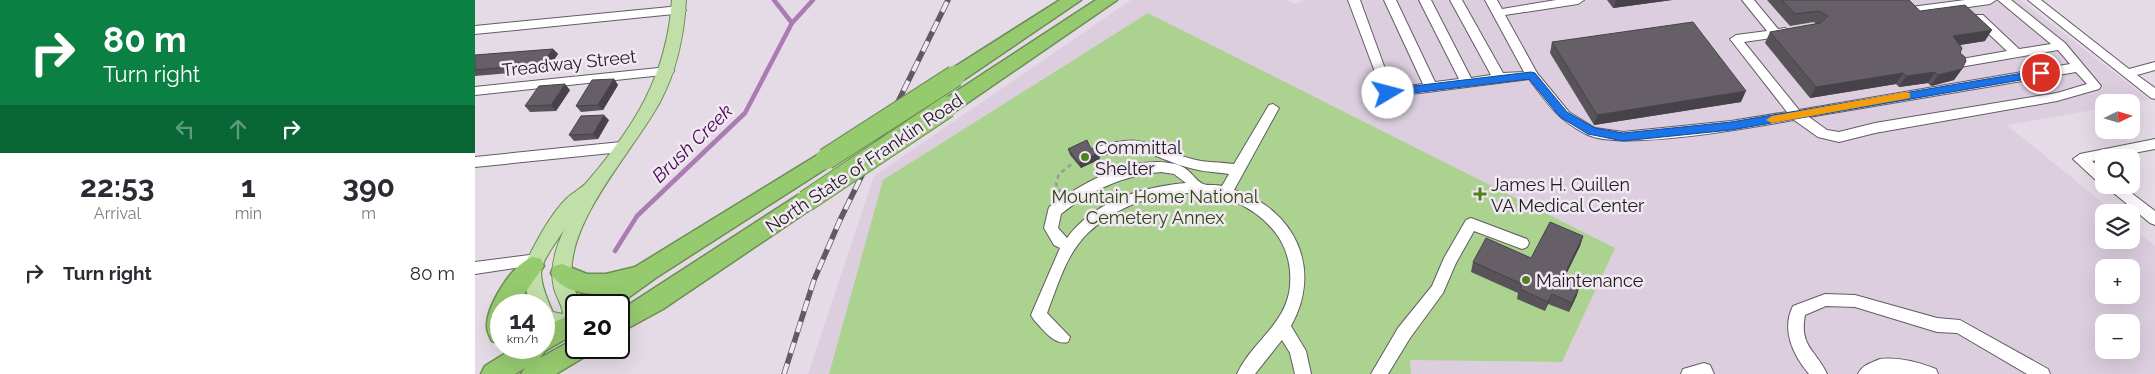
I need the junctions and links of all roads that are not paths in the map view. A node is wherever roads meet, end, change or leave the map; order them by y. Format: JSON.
{"nodes":[{"id":1,"x":1072,"y":0,"type":"edge"},
{"id":2,"x":1108,"y":0,"type":"edge"},
{"id":3,"x":1358,"y":0,"type":"edge"},
{"id":4,"x":1390,"y":0,"type":"edge"},
{"id":5,"x":1425,"y":0,"type":"edge"},
{"id":6,"x":1456,"y":0,"type":"edge"},
{"id":7,"x":1491,"y":0,"type":"edge"},
{"id":8,"x":1577,"y":0,"type":"edge"},
{"id":9,"x":1747,"y":0,"type":"edge"},
{"id":10,"x":1991,"y":0,"type":"edge"},
{"id":11,"x":2004,"y":0,"type":"edge"},
{"id":12,"x":2034,"y":0,"type":"edge"},
{"id":13,"x":1964,"y":4,"type":"junction"},
{"id":14,"x":679,"y":5,"type":"edge"},
{"id":15,"x":1911,"y":11,"type":"edge"},
{"id":16,"x":1498,"y":13,"type":"junction"},
{"id":17,"x":475,"y":30,"type":"edge"},
{"id":18,"x":1794,"y":30,"type":"edge"},
{"id":19,"x":1775,"y":34,"type":"junction"},
{"id":20,"x":2061,"y":46,"type":"junction"},
{"id":21,"x":2017,"y":54,"type":"junction"},
{"id":22,"x":1960,"y":63,"type":"edge"},
{"id":23,"x":2155,"y":66,"type":"edge"},
{"id":24,"x":2079,"y":67,"type":"junction"},
{"id":25,"x":668,"y":71,"type":"junction"},
{"id":26,"x":2128,"y":73,"type":"junction"},
{"id":27,"x":1531,"y":76,"type":"junction"},
{"id":28,"x":1499,"y":78,"type":"junction"},
{"id":29,"x":1467,"y":82,"type":"junction"},
{"id":30,"x":1431,"y":87,"type":"junction"},
{"id":31,"x":475,"y":91,"type":"edge"},
{"id":32,"x":2155,"y":95,"type":"edge"},
{"id":33,"x":1273,"y":108,"type":"dead end"},
{"id":34,"x":1795,"y":114,"type":"junction"},
{"id":35,"x":2155,"y":144,"type":"edge"},
{"id":36,"x":621,"y":147,"type":"junction"},
{"id":37,"x":2130,"y":149,"type":"edge"},
{"id":38,"x":1100,"y":151,"type":"dead end"},
{"id":39,"x":2095,"y":156,"type":"edge"},
{"id":40,"x":475,"y":162,"type":"edge"},
{"id":41,"x":1238,"y":170,"type":"junction"},
{"id":42,"x":2095,"y":172,"type":"edge"},
{"id":43,"x":1198,"y":188,"type":"junction"},
{"id":44,"x":590,"y":191,"type":"junction"},
{"id":45,"x":1225,"y":193,"type":"junction"},
{"id":46,"x":2123,"y":194,"type":"edge"},
{"id":47,"x":2155,"y":219,"type":"edge"},
{"id":48,"x":1522,"y":244,"type":"dead end"},
{"id":49,"x":1069,"y":245,"type":"junction"},
{"id":50,"x":535,"y":263,"type":"junction"},
{"id":51,"x":475,"y":268,"type":"edge"},
{"id":52,"x":649,"y":270,"type":"junction"},
{"id":53,"x":562,"y":273,"type":"junction"},
{"id":54,"x":510,"y":294,"type":"edge"},
{"id":55,"x":537,"y":294,"type":"edge"},
{"id":56,"x":566,"y":294,"type":"edge"},
{"id":57,"x":615,"y":294,"type":"edge"},
{"id":58,"x":630,"y":317,"type":"edge"},
{"id":59,"x":1281,"y":326,"type":"junction"},
{"id":60,"x":1062,"y":337,"type":"dead end"},
{"id":61,"x":565,"y":355,"type":"edge"},
{"id":62,"x":534,"y":374,"type":"edge"},
{"id":63,"x":1245,"y":374,"type":"edge"},
{"id":64,"x":1303,"y":374,"type":"edge"},
{"id":65,"x":1379,"y":374,"type":"edge"},
{"id":66,"x":1689,"y":374,"type":"edge"},
{"id":67,"x":1706,"y":374,"type":"edge"},
{"id":68,"x":1819,"y":374,"type":"edge"},
{"id":69,"x":1866,"y":374,"type":"edge"},
{"id":70,"x":1930,"y":374,"type":"edge"},
{"id":71,"x":2042,"y":374,"type":"edge"}],
"edges":[{"from":1,"to":52,"type":"highway","name":"North State of Franklin Road","bridge":true},
{"from":2,"to":58,"type":"highway","name":"North State of Franklin Road","bridge":true},
{"from":3,"to":30,"type":"street"},
{"from":4,"to":30,"type":"street"},
{"from":5,"to":29,"type":"street"},
{"from":6,"to":28,"type":"street"},
{"from":7,"to":16,"type":"street"},
{"from":8,"to":16,"type":"street"},
{"from":9,"to":19,"type":"street"},
{"from":10,"to":13,"type":"lane"},
{"from":11,"to":20,"type":"street"},
{"from":12,"to":26,"type":"street"},
{"from":13,"to":15,"type":"lane"},
{"from":13,"to":21,"type":"street"},
{"from":14,"to":17,"type":"street"},
{"from":14,"to":25,"type":"main road"},
{"from":16,"to":27,"type":"street"},
{"from":18,"to":19,"type":"street"},
{"from":19,"to":34,"type":"street"},
{"from":20,"to":21,"type":"street"},
{"from":20,"to":24,"type":"street"},
{"from":21,"to":22,"type":"street"},
{"from":23,"to":26,"type":"street"},
{"from":24,"to":34,"type":"street"},
{"from":24,"to":34,"type":"street"},
{"from":25,"to":31,"type":"street","name":"Treadway Street"},
{"from":25,"to":36,"type":"main road"},
{"from":26,"to":32,"type":"street"},
{"from":27,"to":28,"type":"street"},
{"from":27,"to":34,"type":"street"},
{"from":28,"to":29,"type":"street"},
{"from":29,"to":30,"type":"street"},
{"from":33,"to":41,"type":"street"},
{"from":35,"to":37,"type":"street"},
{"from":36,"to":40,"type":"street"},
{"from":36,"to":44,"type":"main road"},
{"from":38,"to":41,"type":"street"},
{"from":39,"to":42,"type":"street"},
{"from":41,"to":45,"type":"street"},
{"from":43,"to":45,"type":"street"},
{"from":43,"to":49,"type":"street"},
{"from":43,"to":49,"type":"street"},
{"from":44,"to":50,"type":"main road"},
{"from":44,"to":53,"type":"main road"},
{"from":45,"to":59,"type":"street"},
{"from":46,"to":47,"type":"street"},
{"from":48,"to":65,"type":"street"},
{"from":49,"to":60,"type":"street"},
{"from":50,"to":51,"type":"street"},
{"from":50,"to":54,"type":"highway"},
{"from":50,"to":55,"type":"main road"},
{"from":52,"to":53,"type":"highway"},
{"from":52,"to":57,"type":"highway","name":"North State of Franklin Road"},
{"from":53,"to":56,"type":"main road"},
{"from":59,"to":63,"type":"street"},
{"from":59,"to":64,"type":"street"},
{"from":61,"to":62,"type":"highway"},
{"from":66,"to":67,"type":"street"},
{"from":68,"to":71,"type":"street"},
{"from":69,"to":70,"type":"street"}]}
